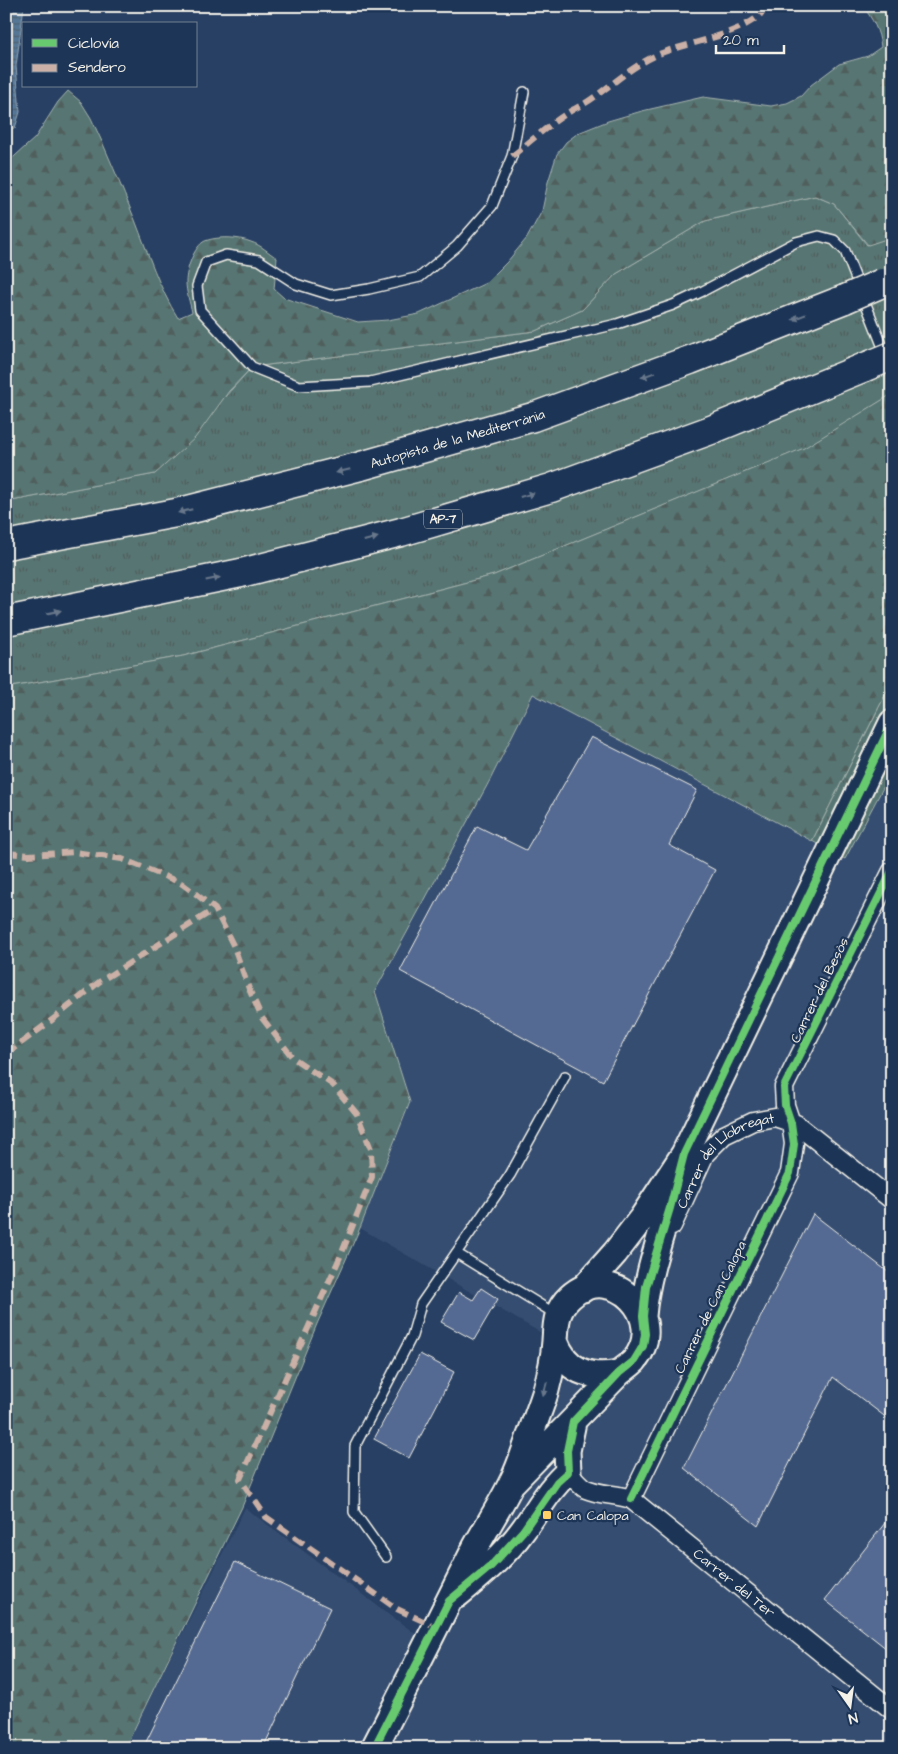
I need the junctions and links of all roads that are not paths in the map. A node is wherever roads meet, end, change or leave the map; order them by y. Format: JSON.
{"nodes":[{"id":1,"x":524,"y":92,"type":"dead end"},
{"id":2,"x":887,"y":280,"type":"edge"},
{"id":3,"x":892,"y":356,"type":"edge"},
{"id":4,"x":892,"y":369,"type":"edge"},
{"id":5,"x":6,"y":546,"type":"edge"},
{"id":6,"x":6,"y":621,"type":"edge"},
{"id":7,"x":892,"y":723,"type":"edge"},
{"id":8,"x":892,"y":871,"type":"edge"},
{"id":9,"x":565,"y":1076,"type":"dead end"},
{"id":10,"x":791,"y":1123,"type":"junction"},
{"id":11,"x":684,"y":1154,"type":"junction"},
{"id":12,"x":892,"y":1200,"type":"edge"},
{"id":13,"x":456,"y":1253,"type":"junction"},
{"id":14,"x":654,"y":1257,"type":"junction"},
{"id":15,"x":583,"y":1289,"type":"junction"},
{"id":16,"x":557,"y":1315,"type":"junction"},
{"id":17,"x":643,"y":1316,"type":"junction"},
{"id":18,"x":555,"y":1341,"type":"junction"},
{"id":19,"x":619,"y":1373,"type":"junction"},
{"id":20,"x":573,"y":1422,"type":"junction"},
{"id":21,"x":568,"y":1472,"type":"junction"},
{"id":22,"x":513,"y":1482,"type":"junction"},
{"id":23,"x":631,"y":1498,"type":"junction"},
{"id":24,"x":386,"y":1557,"type":"dead end"},
{"id":25,"x":449,"y":1601,"type":"junction"},
{"id":26,"x":892,"y":1710,"type":"edge"},
{"id":27,"x":374,"y":1748,"type":"edge"}],
"edges":[{"from":1,"to":4,"type":"lane"},
{"from":2,"to":5,"type":"highway","name":"Autopista de la Mediterrània","one_way":true,"bridge":true},
{"from":6,"to":3,"type":"highway","number":"AP-7","one_way":true,"bridge":true},
{"from":7,"to":11,"type":"main road"},
{"from":8,"to":10,"type":"street","name":"Carrer del Besòs"},
{"from":9,"to":13,"type":"lane"},
{"from":10,"to":12,"type":"street","name":"Carrer del Llobregat"},
{"from":10,"to":14,"type":"street","name":"Carrer del Llobregat"},
{"from":10,"to":23,"type":"street","name":"Carrer de Can Calopa"},
{"from":11,"to":14,"type":"main road"},
{"from":11,"to":15,"type":"main road"},
{"from":13,"to":16,"type":"lane"},
{"from":13,"to":24,"type":"lane"},
{"from":14,"to":17,"type":"main road"},
{"from":15,"to":16,"type":"main road"},
{"from":15,"to":17,"type":"main road"},
{"from":16,"to":18,"type":"main road"},
{"from":17,"to":19,"type":"main road"},
{"from":18,"to":19,"type":"main road"},
{"from":18,"to":22,"type":"main road","one_way":true},
{"from":19,"to":20,"type":"main road"},
{"from":20,"to":21,"type":"main road"},
{"from":20,"to":22,"type":"main road"},
{"from":21,"to":23,"type":"street","name":"Carrer del Ter"},
{"from":21,"to":25,"type":"main road"},
{"from":22,"to":25,"type":"main road"},
{"from":23,"to":26,"type":"street","name":"Carrer del Ter"},
{"from":25,"to":27,"type":"main road"}]}
